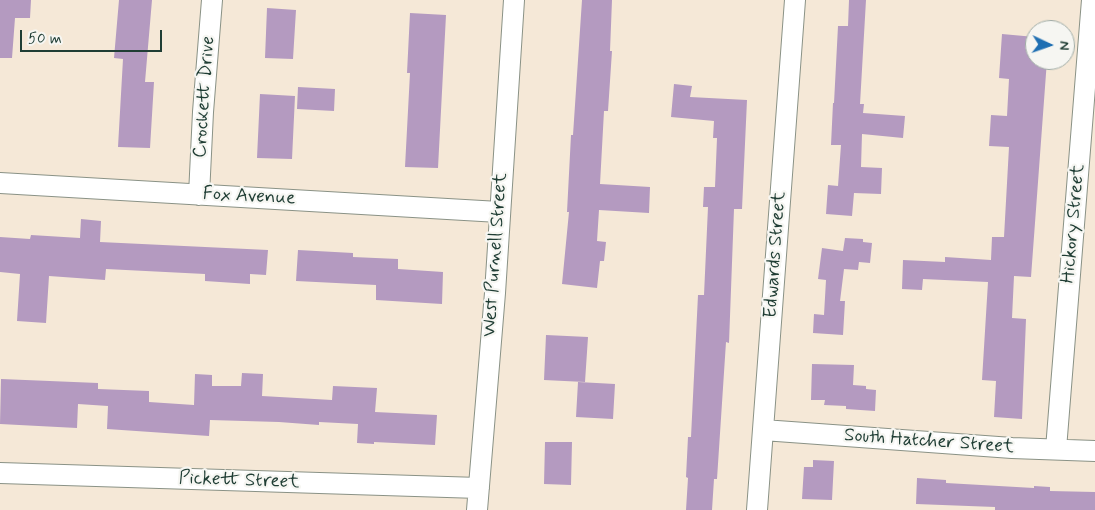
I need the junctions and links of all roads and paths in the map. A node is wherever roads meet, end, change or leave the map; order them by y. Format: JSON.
{"nodes":[{"id":1,"x":212,"y":0,"type":"edge"},
{"id":2,"x":514,"y":0,"type":"edge"},
{"id":3,"x":794,"y":0,"type":"edge"},
{"id":4,"x":1092,"y":0,"type":"edge"},
{"id":5,"x":0,"y":183,"type":"edge"},
{"id":6,"x":199,"y":194,"type":"junction"},
{"id":7,"x":499,"y":212,"type":"junction"},
{"id":8,"x":763,"y":430,"type":"junction"},
{"id":9,"x":1056,"y":449,"type":"junction"},
{"id":10,"x":1095,"y":451,"type":"edge"},
{"id":11,"x":0,"y":472,"type":"edge"},
{"id":12,"x":479,"y":488,"type":"junction"},
{"id":13,"x":477,"y":510,"type":"edge"},
{"id":14,"x":757,"y":510,"type":"edge"}],
"edges":[{"from":1,"to":6,"type":"street","name":"Crockett Drive"},
{"from":2,"to":7,"type":"street","name":"West Purnell Street"},
{"from":3,"to":8,"type":"street","name":"Edwards Street"},
{"from":4,"to":9,"type":"street","name":"Hickory Street"},
{"from":5,"to":6,"type":"street","name":"Fox Avenue"},
{"from":6,"to":7,"type":"street","name":"Fox Avenue"},
{"from":7,"to":12,"type":"street","name":"West Purnell Street"},
{"from":8,"to":9,"type":"street","name":"South Hatcher Street"},
{"from":8,"to":14,"type":"street","name":"Edwards Street"},
{"from":9,"to":10,"type":"street","name":"South Hatcher Street"},
{"from":11,"to":12,"type":"street","name":"Pickett Street"},
{"from":12,"to":13,"type":"street","name":"West Purnell Street"}]}
